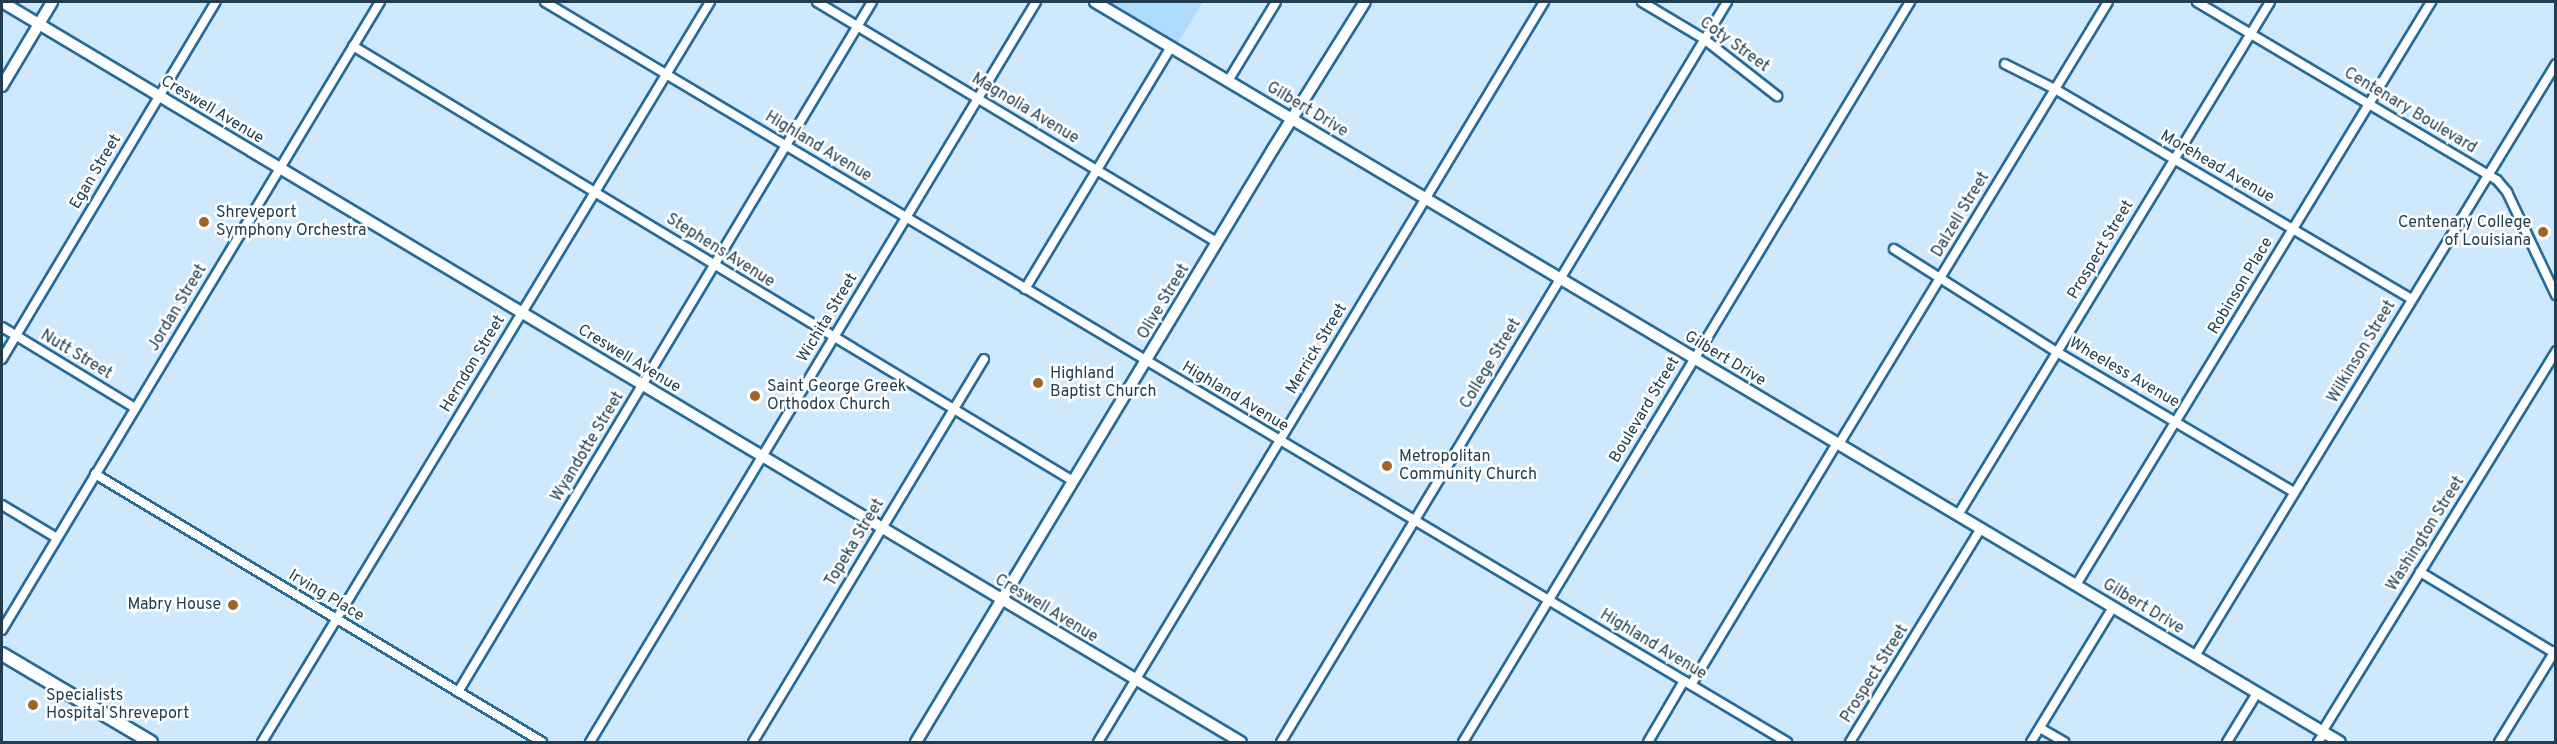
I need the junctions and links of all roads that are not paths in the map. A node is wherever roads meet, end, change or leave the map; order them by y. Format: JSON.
{"nodes":[{"id":1,"x":2,"y":2,"type":"edge"},
{"id":2,"x":52,"y":2,"type":"edge"},
{"id":3,"x":216,"y":2,"type":"edge"},
{"id":4,"x":380,"y":2,"type":"edge"},
{"id":5,"x":545,"y":2,"type":"edge"},
{"id":6,"x":710,"y":2,"type":"edge"},
{"id":7,"x":817,"y":2,"type":"edge"},
{"id":8,"x":872,"y":2,"type":"edge"},
{"id":9,"x":1036,"y":2,"type":"edge"},
{"id":10,"x":1095,"y":2,"type":"edge"},
{"id":11,"x":1276,"y":2,"type":"edge"},
{"id":12,"x":1365,"y":2,"type":"edge"},
{"id":13,"x":1544,"y":2,"type":"edge"},
{"id":14,"x":1642,"y":2,"type":"edge"},
{"id":15,"x":1727,"y":2,"type":"edge"},
{"id":16,"x":1910,"y":2,"type":"edge"},
{"id":17,"x":2108,"y":2,"type":"edge"},
{"id":18,"x":2197,"y":2,"type":"edge"},
{"id":19,"x":2270,"y":2,"type":"edge"},
{"id":20,"x":2431,"y":2,"type":"edge"},
{"id":21,"x":39,"y":24,"type":"junction"},
{"id":22,"x":858,"y":26,"type":"junction"},
{"id":23,"x":2251,"y":33,"type":"junction"},
{"id":24,"x":1704,"y":39,"type":"junction"},
{"id":25,"x":353,"y":46,"type":"junction"},
{"id":26,"x":1171,"y":47,"type":"junction"},
{"id":27,"x":2005,"y":64,"type":"dead end"},
{"id":28,"x":2556,"y":64,"type":"edge"},
{"id":29,"x":666,"y":74,"type":"junction"},
{"id":30,"x":1228,"y":81,"type":"junction"},
{"id":31,"x":2,"y":86,"type":"edge"},
{"id":32,"x":2055,"y":89,"type":"junction"},
{"id":33,"x":160,"y":96,"type":"junction"},
{"id":34,"x":1778,"y":96,"type":"dead end"},
{"id":35,"x":978,"y":98,"type":"junction"},
{"id":36,"x":2369,"y":104,"type":"junction"},
{"id":37,"x":1292,"y":119,"type":"junction"},
{"id":38,"x":786,"y":146,"type":"junction"},
{"id":39,"x":2174,"y":159,"type":"junction"},
{"id":40,"x":280,"y":168,"type":"junction"},
{"id":41,"x":1098,"y":170,"type":"junction"},
{"id":42,"x":2488,"y":175,"type":"junction"},
{"id":43,"x":595,"y":192,"type":"junction"},
{"id":44,"x":1425,"y":198,"type":"junction"},
{"id":45,"x":906,"y":218,"type":"junction"},
{"id":46,"x":2294,"y":229,"type":"junction"},
{"id":47,"x":1217,"y":242,"type":"junction"},
{"id":48,"x":1894,"y":249,"type":"dead end"},
{"id":49,"x":714,"y":266,"type":"junction"},
{"id":50,"x":1560,"y":278,"type":"junction"},
{"id":51,"x":1939,"y":280,"type":"junction"},
{"id":52,"x":1026,"y":290,"type":"junction"},
{"id":53,"x":2556,"y":295,"type":"edge"},
{"id":54,"x":2412,"y":299,"type":"junction"},
{"id":55,"x":522,"y":313,"type":"junction"},
{"id":56,"x":2,"y":327,"type":"edge"},
{"id":57,"x":15,"y":336,"type":"junction"},
{"id":58,"x":833,"y":338,"type":"junction"},
{"id":59,"x":2556,"y":351,"type":"edge"},
{"id":60,"x":2057,"y":352,"type":"junction"},
{"id":61,"x":1694,"y":358,"type":"junction"},
{"id":62,"x":2,"y":359,"type":"edge"},
{"id":63,"x":984,"y":359,"type":"dead end"},
{"id":64,"x":1145,"y":361,"type":"junction"},
{"id":65,"x":642,"y":385,"type":"junction"},
{"id":66,"x":135,"y":408,"type":"junction"},
{"id":67,"x":954,"y":410,"type":"junction"},
{"id":68,"x":2176,"y":421,"type":"junction"},
{"id":69,"x":1279,"y":441,"type":"junction"},
{"id":70,"x":1838,"y":443,"type":"junction"},
{"id":71,"x":762,"y":457,"type":"junction"},
{"id":72,"x":95,"y":474,"type":"junction"},
{"id":73,"x":1072,"y":481,"type":"junction"},
{"id":74,"x":2295,"y":492,"type":"junction"},
{"id":75,"x":2,"y":505,"type":"edge"},
{"id":76,"x":1958,"y":515,"type":"junction"},
{"id":77,"x":1414,"y":521,"type":"junction"},
{"id":78,"x":1981,"y":528,"type":"junction"},
{"id":79,"x":881,"y":529,"type":"junction"},
{"id":80,"x":57,"y":538,"type":"junction"},
{"id":81,"x":2420,"y":572,"type":"junction"},
{"id":82,"x":2076,"y":585,"type":"junction"},
{"id":83,"x":1002,"y":600,"type":"junction"},
{"id":84,"x":1548,"y":600,"type":"junction"},
{"id":85,"x":2113,"y":607,"type":"junction"},
{"id":86,"x":336,"y":620,"type":"junction"},
{"id":87,"x":2,"y":630,"type":"edge"},
{"id":88,"x":2555,"y":653,"type":"edge"},
{"id":89,"x":2,"y":654,"type":"edge"},
{"id":90,"x":2195,"y":656,"type":"junction"},
{"id":91,"x":1136,"y":680,"type":"junction"},
{"id":92,"x":1688,"y":683,"type":"junction"},
{"id":93,"x":458,"y":692,"type":"junction"},
{"id":94,"x":2257,"y":693,"type":"junction"},
{"id":95,"x":2040,"y":728,"type":"junction"},
{"id":96,"x":2321,"y":736,"type":"edge"},
{"id":97,"x":151,"y":742,"type":"edge"},
{"id":98,"x":262,"y":742,"type":"edge"},
{"id":99,"x":542,"y":742,"type":"edge"},
{"id":100,"x":590,"y":742,"type":"edge"},
{"id":101,"x":753,"y":742,"type":"edge"},
{"id":102,"x":916,"y":742,"type":"edge"},
{"id":103,"x":1098,"y":742,"type":"edge"},
{"id":104,"x":1241,"y":742,"type":"edge"},
{"id":105,"x":1281,"y":742,"type":"edge"},
{"id":106,"x":1463,"y":742,"type":"edge"},
{"id":107,"x":1648,"y":742,"type":"edge"},
{"id":108,"x":1787,"y":742,"type":"edge"},
{"id":109,"x":1850,"y":742,"type":"edge"},
{"id":110,"x":2031,"y":742,"type":"edge"},
{"id":111,"x":2064,"y":742,"type":"edge"},
{"id":112,"x":2227,"y":742,"type":"edge"},
{"id":113,"x":2340,"y":742,"type":"edge"},
{"id":114,"x":2499,"y":742,"type":"edge"}],
"edges":[{"from":1,"to":21,"type":"street","name":"Creswell Avenue"},
{"from":2,"to":21,"type":"street"},
{"from":3,"to":33,"type":"street","name":"Egan Street"},
{"from":4,"to":25,"type":"street","name":"Jordan Street"},
{"from":5,"to":29,"type":"street","name":"Highland Avenue"},
{"from":6,"to":29,"type":"street","name":"Herndon Street"},
{"from":7,"to":22,"type":"street","name":"Magnolia Avenue"},
{"from":8,"to":22,"type":"street","name":"Wyandotte Street"},
{"from":9,"to":35,"type":"street","name":"Wichita Street"},
{"from":10,"to":26,"type":"street","name":"Gilbert Drive"},
{"from":11,"to":30,"type":"street"},
{"from":12,"to":37,"type":"street","name":"Olive Street"},
{"from":13,"to":44,"type":"street","name":"Merrick Street"},
{"from":14,"to":24,"type":"street","name":"Coty Street"},
{"from":15,"to":24,"type":"street","name":"College Street"},
{"from":16,"to":61,"type":"street","name":"Boulevard Street"},
{"from":17,"to":32,"type":"street","name":"Dalzell Street"},
{"from":18,"to":23,"type":"street","name":"Centenary Boulevard"},
{"from":19,"to":23,"type":"street","name":"Prospect Street"},
{"from":20,"to":36,"type":"street","name":"Robinson Place"},
{"from":21,"to":31,"type":"street"},
{"from":21,"to":33,"type":"street","name":"Creswell Avenue"},
{"from":22,"to":35,"type":"street","name":"Magnolia Avenue"},
{"from":22,"to":38,"type":"street","name":"Wyandotte Street"},
{"from":23,"to":36,"type":"street","name":"Centenary Boulevard"},
{"from":23,"to":39,"type":"street","name":"Prospect Street"},
{"from":24,"to":34,"type":"street","name":"Coty Street"},
{"from":24,"to":50,"type":"street","name":"College Street"},
{"from":25,"to":40,"type":"street","name":"Jordan Street"},
{"from":25,"to":43,"type":"street","name":"Stephens Avenue"},
{"from":26,"to":30,"type":"street","name":"Gilbert Drive"},
{"from":26,"to":41,"type":"street"},
{"from":27,"to":32,"type":"street","name":"Morehead Avenue"},
{"from":28,"to":42,"type":"street","name":"Wilkinson Street"},
{"from":29,"to":38,"type":"street","name":"Highland Avenue"},
{"from":29,"to":43,"type":"street","name":"Herndon Street"},
{"from":30,"to":37,"type":"street","name":"Gilbert Drive"},
{"from":32,"to":39,"type":"street","name":"Morehead Avenue"},
{"from":32,"to":51,"type":"street","name":"Dalzell Street"},
{"from":33,"to":40,"type":"street","name":"Creswell Avenue"},
{"from":33,"to":57,"type":"street","name":"Egan Street"},
{"from":35,"to":41,"type":"street","name":"Magnolia Avenue"},
{"from":35,"to":45,"type":"street","name":"Wichita Street"},
{"from":36,"to":42,"type":"street","name":"Centenary Boulevard"},
{"from":36,"to":46,"type":"street","name":"Robinson Place"},
{"from":37,"to":44,"type":"street","name":"Gilbert Drive"},
{"from":37,"to":47,"type":"street","name":"Olive Street"},
{"from":38,"to":45,"type":"street","name":"Highland Avenue"},
{"from":38,"to":49,"type":"street","name":"Wyandotte Street"},
{"from":39,"to":46,"type":"street","name":"Morehead Avenue"},
{"from":39,"to":60,"type":"street","name":"Prospect Street"},
{"from":40,"to":55,"type":"street","name":"Creswell Avenue"},
{"from":40,"to":66,"type":"street","name":"Jordan Street"},
{"from":41,"to":47,"type":"street","name":"Magnolia Avenue"},
{"from":41,"to":52,"type":"street"},
{"from":42,"to":53,"type":"street","name":"Centenary Boulevard"},
{"from":42,"to":54,"type":"street","name":"Wilkinson Street"},
{"from":43,"to":49,"type":"street","name":"Stephens Avenue"},
{"from":43,"to":55,"type":"street","name":"Herndon Street"},
{"from":44,"to":50,"type":"street","name":"Gilbert Drive"},
{"from":44,"to":69,"type":"street","name":"Merrick Street"},
{"from":45,"to":52,"type":"street","name":"Highland Avenue"},
{"from":45,"to":58,"type":"street","name":"Wichita Street"},
{"from":46,"to":54,"type":"street","name":"Morehead Avenue"},
{"from":46,"to":68,"type":"street","name":"Robinson Place"},
{"from":47,"to":64,"type":"street","name":"Olive Street"},
{"from":48,"to":51,"type":"street","name":"Wheeless Avenue"},
{"from":49,"to":58,"type":"street","name":"Stephens Avenue"},
{"from":49,"to":65,"type":"street","name":"Wyandotte Street"},
{"from":50,"to":61,"type":"street","name":"Gilbert Drive"},
{"from":50,"to":77,"type":"street","name":"College Street"},
{"from":51,"to":60,"type":"street","name":"Wheeless Avenue"},
{"from":51,"to":70,"type":"street","name":"Dalzell Street"},
{"from":52,"to":64,"type":"street","name":"Highland Avenue"},
{"from":54,"to":74,"type":"street","name":"Wilkinson Street"},
{"from":55,"to":65,"type":"street","name":"Creswell Avenue"},
{"from":55,"to":86,"type":"street","name":"Herndon Street"},
{"from":56,"to":57,"type":"street","name":"Nutt Street"},
{"from":57,"to":62,"type":"street","name":"Egan Street"},
{"from":57,"to":66,"type":"street","name":"Nutt Street"},
{"from":58,"to":67,"type":"street","name":"Stephens Avenue"},
{"from":58,"to":71,"type":"street","name":"Wichita Street"},
{"from":59,"to":81,"type":"street","name":"Washington Street"},
{"from":60,"to":68,"type":"street","name":"Wheeless Avenue"},
{"from":60,"to":76,"type":"street","name":"Prospect Street"},
{"from":61,"to":70,"type":"street","name":"Gilbert Drive"},
{"from":61,"to":84,"type":"street","name":"Boulevard Street"},
{"from":63,"to":67,"type":"street","name":"Topeka Street"},
{"from":64,"to":69,"type":"street","name":"Highland Avenue"},
{"from":64,"to":73,"type":"street","name":"Olive Street"},
{"from":65,"to":71,"type":"street","name":"Creswell Avenue"},
{"from":65,"to":93,"type":"street","name":"Wyandotte Street"},
{"from":66,"to":72,"type":"street","name":"Jordan Street"},
{"from":67,"to":73,"type":"street","name":"Stephens Avenue"},
{"from":67,"to":79,"type":"street","name":"Topeka Street"},
{"from":68,"to":74,"type":"street","name":"Wheeless Avenue"},
{"from":68,"to":82,"type":"street","name":"Robinson Place"},
{"from":69,"to":77,"type":"street","name":"Highland Avenue"},
{"from":69,"to":91,"type":"street","name":"Merrick Street"},
{"from":70,"to":76,"type":"street","name":"Gilbert Drive"},
{"from":70,"to":92,"type":"street","name":"Dalzell Street"},
{"from":71,"to":79,"type":"street","name":"Creswell Avenue"},
{"from":71,"to":100,"type":"street","name":"Wichita Street"},
{"from":72,"to":80,"type":"street","name":"Jordan Street"},
{"from":72,"to":86,"type":"street","name":"Irving Place"},
{"from":73,"to":83,"type":"street","name":"Olive Street"},
{"from":74,"to":90,"type":"street","name":"Wilkinson Street"},
{"from":75,"to":80,"type":"street"},
{"from":76,"to":78,"type":"street","name":"Gilbert Drive"},
{"from":77,"to":84,"type":"street","name":"Highland Avenue"},
{"from":77,"to":105,"type":"street","name":"College Street"},
{"from":78,"to":82,"type":"street","name":"Gilbert Drive"},
{"from":78,"to":109,"type":"street","name":"Prospect Street"},
{"from":79,"to":83,"type":"street","name":"Creswell Avenue"},
{"from":79,"to":101,"type":"street","name":"Topeka Street"},
{"from":80,"to":87,"type":"street","name":"Jordan Street"},
{"from":81,"to":88,"type":"street"},
{"from":81,"to":96,"type":"street","name":"Washington Street"},
{"from":82,"to":85,"type":"street","name":"Gilbert Drive"},
{"from":83,"to":91,"type":"street","name":"Creswell Avenue"},
{"from":83,"to":102,"type":"street","name":"Olive Street"},
{"from":84,"to":92,"type":"street","name":"Highland Avenue"},
{"from":84,"to":106,"type":"street","name":"Boulevard Street"},
{"from":85,"to":90,"type":"street","name":"Gilbert Drive"},
{"from":85,"to":95,"type":"street"},
{"from":86,"to":93,"type":"street","name":"Irving Place"},
{"from":86,"to":98,"type":"street","name":"Herndon Street"},
{"from":88,"to":114,"type":"street"},
{"from":89,"to":97,"type":"main road"},
{"from":90,"to":94,"type":"street","name":"Gilbert Drive"},
{"from":91,"to":103,"type":"street","name":"Merrick Street"},
{"from":91,"to":104,"type":"street","name":"Creswell Avenue"},
{"from":92,"to":107,"type":"street","name":"Dalzell Street"},
{"from":92,"to":108,"type":"street","name":"Highland Avenue"},
{"from":93,"to":99,"type":"street","name":"Irving Place"},
{"from":94,"to":96,"type":"street","name":"Gilbert Drive"},
{"from":94,"to":112,"type":"street"},
{"from":95,"to":110,"type":"street"},
{"from":95,"to":111,"type":"street"},
{"from":96,"to":113,"type":"street","name":"Gilbert Drive"}]}
